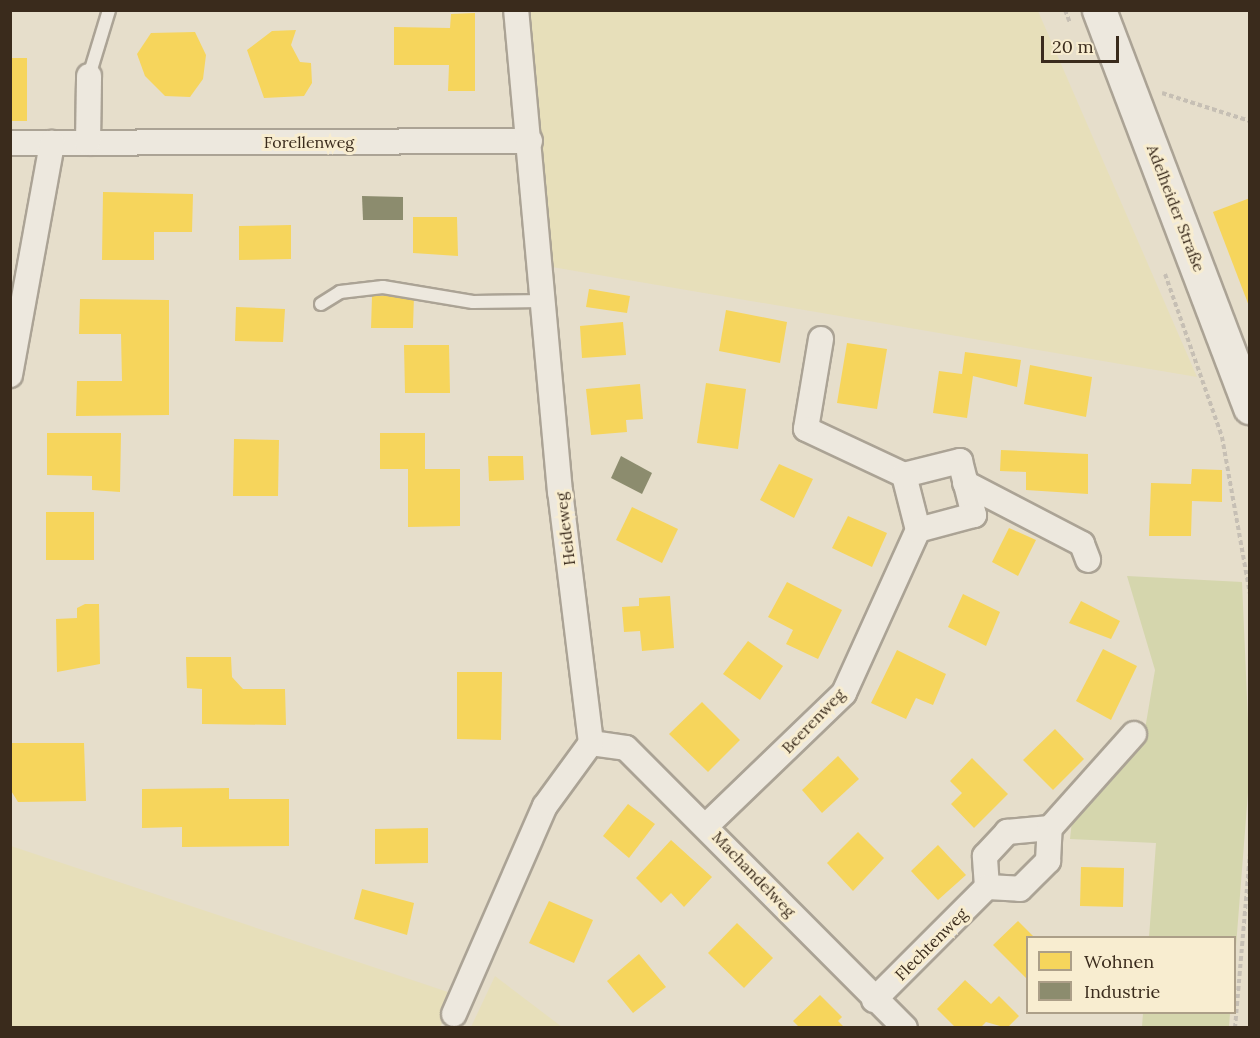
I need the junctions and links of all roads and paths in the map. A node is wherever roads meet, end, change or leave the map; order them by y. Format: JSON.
{"nodes":[{"id":1,"x":109,"y":10,"type":"edge"},
{"id":2,"x":516,"y":10,"type":"edge"},
{"id":3,"x":1065,"y":10,"type":"edge"},
{"id":4,"x":1099,"y":10,"type":"edge"},
{"id":5,"x":1073,"y":33,"type":"dead end"},
{"id":6,"x":88,"y":76,"type":"joint"},
{"id":7,"x":1127,"y":82,"type":"junction"},
{"id":8,"x":1250,"y":120,"type":"edge"},
{"id":9,"x":530,"y":141,"type":"junction"},
{"id":10,"x":10,"y":143,"type":"edge"},
{"id":11,"x":52,"y":143,"type":"junction"},
{"id":12,"x":88,"y":143,"type":"junction"},
{"id":13,"x":1161,"y":265,"type":"dead end"},
{"id":14,"x":543,"y":301,"type":"junction"},
{"id":15,"x":321,"y":304,"type":"dead end"},
{"id":16,"x":821,"y":339,"type":"dead end"},
{"id":17,"x":10,"y":375,"type":"edge"},
{"id":18,"x":1250,"y":408,"type":"edge"},
{"id":19,"x":904,"y":475,"type":"junction"},
{"id":20,"x":965,"y":483,"type":"junction"},
{"id":21,"x":918,"y":530,"type":"junction"},
{"id":22,"x":1088,"y":560,"type":"dead end"},
{"id":23,"x":1250,"y":594,"type":"edge"},
{"id":24,"x":1134,"y":734,"type":"dead end"},
{"id":25,"x":591,"y":743,"type":"junction"},
{"id":26,"x":707,"y":825,"type":"junction"},
{"id":27,"x":1050,"y":828,"type":"junction"},
{"id":28,"x":1250,"y":854,"type":"edge"},
{"id":29,"x":987,"y":887,"type":"junction"},
{"id":30,"x":874,"y":1000,"type":"junction"},
{"id":31,"x":454,"y":1014,"type":"dead end"},
{"id":32,"x":905,"y":1028,"type":"edge"},
{"id":33,"x":1235,"y":1028,"type":"edge"}],
"edges":[{"from":1,"to":6,"type":"lane"},
{"from":2,"to":9,"type":"street","name":"Heideweg"},
{"from":3,"to":5,"type":"path"},
{"from":4,"to":7,"type":"street","name":"Adelheider Straße"},
{"from":6,"to":12,"type":"street"},
{"from":7,"to":8,"type":"path"},
{"from":7,"to":18,"type":"street","name":"Adelheider Straße"},
{"from":9,"to":12,"type":"street","name":"Forellenweg"},
{"from":9,"to":14,"type":"street","name":"Heideweg"},
{"from":10,"to":11,"type":"street","name":"Forellenweg"},
{"from":11,"to":12,"type":"street","name":"Forellenweg"},
{"from":11,"to":17,"type":"street"},
{"from":13,"to":23,"type":"path"},
{"from":14,"to":15,"type":"lane"},
{"from":14,"to":25,"type":"street","name":"Heideweg"},
{"from":16,"to":19,"type":"street"},
{"from":19,"to":20,"type":"street"},
{"from":19,"to":21,"type":"street"},
{"from":20,"to":21,"type":"street"},
{"from":20,"to":22,"type":"street"},
{"from":21,"to":26,"type":"street","name":"Beerenweg"},
{"from":24,"to":27,"type":"street"},
{"from":25,"to":26,"type":"street","name":"Machandelweg"},
{"from":25,"to":31,"type":"street"},
{"from":26,"to":30,"type":"street","name":"Machandelweg"},
{"from":27,"to":29,"type":"street"},
{"from":27,"to":29,"type":"street"},
{"from":28,"to":33,"type":"path"},
{"from":29,"to":30,"type":"street","name":"Flechtenweg"},
{"from":30,"to":32,"type":"street","name":"Machandelweg"}]}
